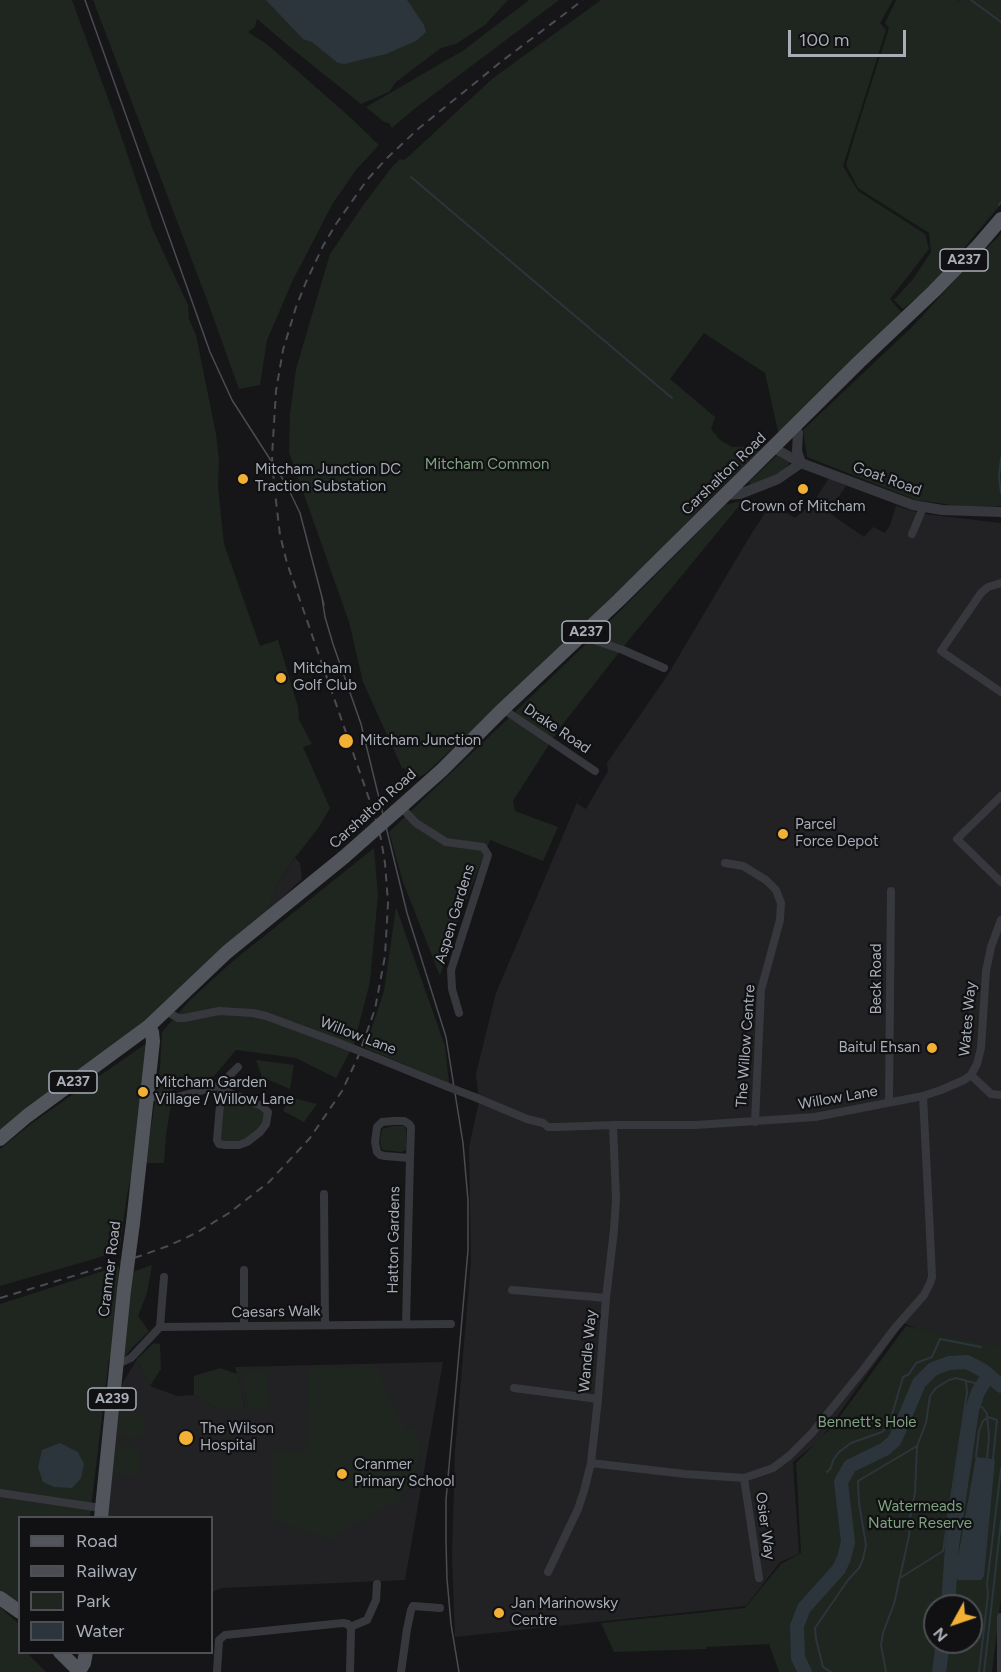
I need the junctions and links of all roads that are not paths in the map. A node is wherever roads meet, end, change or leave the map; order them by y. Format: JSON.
{"nodes":[{"id":1,"x":1001,"y":219,"type":"edge"},
{"id":2,"x":795,"y":427,"type":"junction"},
{"id":3,"x":774,"y":448,"type":"junction"},
{"id":4,"x":801,"y":463,"type":"junction"},
{"id":5,"x":725,"y":495,"type":"junction"},
{"id":6,"x":923,"y":508,"type":"junction"},
{"id":7,"x":1001,"y":512,"type":"edge"},
{"id":8,"x":912,"y":534,"type":"dead end"},
{"id":9,"x":1001,"y":583,"type":"edge"},
{"id":10,"x":582,"y":636,"type":"junction"},
{"id":11,"x":664,"y":668,"type":"dead end"},
{"id":12,"x":1001,"y":692,"type":"edge"},
{"id":13,"x":503,"y":709,"type":"junction"},
{"id":14,"x":596,"y":771,"type":"dead end"},
{"id":15,"x":1001,"y":796,"type":"edge"},
{"id":16,"x":398,"y":809,"type":"junction"},
{"id":17,"x":726,"y":863,"type":"dead end"},
{"id":18,"x":1001,"y":882,"type":"edge"},
{"id":19,"x":891,"y":891,"type":"dead end"},
{"id":20,"x":1001,"y":920,"type":"edge"},
{"id":21,"x":990,"y":947,"type":"junction"},
{"id":22,"x":1001,"y":950,"type":"edge"},
{"id":23,"x":166,"y":1011,"type":"junction"},
{"id":24,"x":459,"y":1013,"type":"dead end"},
{"id":25,"x":148,"y":1026,"type":"junction"},
{"id":26,"x":238,"y":1066,"type":"dead end"},
{"id":27,"x":970,"y":1075,"type":"junction"},
{"id":28,"x":221,"y":1089,"type":"junction"},
{"id":29,"x":1001,"y":1095,"type":"edge"},
{"id":30,"x":923,"y":1096,"type":"junction"},
{"id":31,"x":148,"y":1097,"type":"junction"},
{"id":32,"x":889,"y":1102,"type":"junction"},
{"id":33,"x":755,"y":1122,"type":"junction"},
{"id":34,"x":613,"y":1125,"type":"junction"},
{"id":35,"x":0,"y":1139,"type":"edge"},
{"id":36,"x":410,"y":1158,"type":"junction"},
{"id":37,"x":324,"y":1194,"type":"dead end"},
{"id":38,"x":244,"y":1270,"type":"dead end"},
{"id":39,"x":164,"y":1277,"type":"dead end"},
{"id":40,"x":512,"y":1290,"type":"dead end"},
{"id":41,"x":606,"y":1298,"type":"junction"},
{"id":42,"x":406,"y":1324,"type":"junction"},
{"id":43,"x":451,"y":1324,"type":"dead end"},
{"id":44,"x":325,"y":1325,"type":"junction"},
{"id":45,"x":244,"y":1326,"type":"junction"},
{"id":46,"x":160,"y":1328,"type":"junction"},
{"id":47,"x":116,"y":1365,"type":"junction"},
{"id":48,"x":514,"y":1388,"type":"dead end"},
{"id":49,"x":598,"y":1399,"type":"junction"},
{"id":50,"x":591,"y":1463,"type":"junction"},
{"id":51,"x":744,"y":1478,"type":"junction"},
{"id":52,"x":0,"y":1493,"type":"edge"},
{"id":53,"x":101,"y":1513,"type":"edge"},
{"id":54,"x":548,"y":1572,"type":"dead end"},
{"id":55,"x":759,"y":1578,"type":"dead end"},
{"id":56,"x":377,"y":1584,"type":"dead end"},
{"id":57,"x":0,"y":1598,"type":"edge"},
{"id":58,"x":440,"y":1608,"type":"dead end"},
{"id":59,"x":18,"y":1611,"type":"edge"},
{"id":60,"x":1001,"y":1617,"type":"edge"},
{"id":61,"x":350,"y":1627,"type":"junction"},
{"id":62,"x":61,"y":1654,"type":"edge"},
{"id":63,"x":86,"y":1654,"type":"edge"},
{"id":64,"x":79,"y":1671,"type":"edge"},
{"id":65,"x":217,"y":1672,"type":"edge"},
{"id":66,"x":350,"y":1672,"type":"edge"},
{"id":67,"x":401,"y":1672,"type":"edge"},
{"id":68,"x":1001,"y":1672,"type":"edge"}],
"edges":[{"from":1,"to":2,"type":"main road","name":"Carshalton Road","number":"A237"},
{"from":2,"to":3,"type":"main road","name":"Carshalton Road","number":"A237"},
{"from":2,"to":4,"type":"street"},
{"from":3,"to":4,"type":"street","name":"Goat Road"},
{"from":3,"to":5,"type":"main road","name":"Carshalton Road","number":"A237"},
{"from":4,"to":5,"type":"street"},
{"from":4,"to":6,"type":"street","name":"Goat Road"},
{"from":5,"to":10,"type":"main road","name":"Carshalton Road","number":"A237"},
{"from":6,"to":7,"type":"street","name":"Goat Road"},
{"from":6,"to":8,"type":"street"},
{"from":9,"to":12,"type":"street"},
{"from":10,"to":11,"type":"street"},
{"from":10,"to":13,"type":"main road","name":"Carshalton Road","number":"A237"},
{"from":13,"to":14,"type":"street","name":"Drake Road"},
{"from":13,"to":16,"type":"main road","name":"Carshalton Road","number":"A237"},
{"from":15,"to":18,"type":"street"},
{"from":16,"to":23,"type":"main road","name":"Carshalton Road","number":"A237","bridge":true},
{"from":16,"to":24,"type":"street","name":"Aspen Gardens"},
{"from":17,"to":33,"type":"street","name":"The Willow Centre"},
{"from":19,"to":32,"type":"street","name":"Beck Road"},
{"from":20,"to":21,"type":"street","name":"Wates Way"},
{"from":21,"to":22,"type":"street"},
{"from":21,"to":27,"type":"street","name":"Wates Way"},
{"from":23,"to":25,"type":"main road","name":"Carshalton Road","number":"A237"},
{"from":23,"to":34,"type":"street","name":"Willow Lane","bridge":true},
{"from":25,"to":31,"type":"main road","name":"Cranmer Road","number":"A239"},
{"from":25,"to":35,"type":"main road","name":"Carshalton Road","number":"A237"},
{"from":26,"to":28,"type":"street"},
{"from":27,"to":29,"type":"street"},
{"from":27,"to":30,"type":"street","name":"Wates Way"},
{"from":28,"to":28,"type":"street"},
{"from":28,"to":31,"type":"street"},
{"from":30,"to":32,"type":"street","name":"Willow Lane"},
{"from":30,"to":51,"type":"street"},
{"from":31,"to":47,"type":"main road","name":"Cranmer Road","number":"A239","bridge":true},
{"from":32,"to":33,"type":"street","name":"Willow Lane"},
{"from":33,"to":34,"type":"street","name":"Willow Lane"},
{"from":34,"to":41,"type":"street","name":"Wandle Way"},
{"from":36,"to":36,"type":"street","name":"Hatton Gardens"},
{"from":36,"to":42,"type":"street","name":"Hatton Gardens"},
{"from":37,"to":44,"type":"street"},
{"from":38,"to":45,"type":"street"},
{"from":39,"to":46,"type":"street"},
{"from":40,"to":41,"type":"street"},
{"from":41,"to":49,"type":"street","name":"Wandle Way"},
{"from":42,"to":43,"type":"street","name":"Caesars Walk"},
{"from":42,"to":44,"type":"street","name":"Caesars Walk"},
{"from":44,"to":45,"type":"street","name":"Caesars Walk"},
{"from":45,"to":46,"type":"street","name":"Caesars Walk"},
{"from":46,"to":47,"type":"street"},
{"from":47,"to":53,"type":"main road","name":"Cranmer Road","number":"A239"},
{"from":48,"to":49,"type":"street"},
{"from":49,"to":50,"type":"street","name":"Wandle Way"},
{"from":50,"to":51,"type":"street"},
{"from":50,"to":54,"type":"street","name":"Wandle Way"},
{"from":51,"to":55,"type":"street","name":"Osier Way"},
{"from":52,"to":53,"type":"street"},
{"from":56,"to":61,"type":"street"},
{"from":57,"to":59,"type":"main road"},
{"from":58,"to":67,"type":"street"},
{"from":60,"to":68,"type":"street"},
{"from":61,"to":65,"type":"street"},
{"from":61,"to":66,"type":"street"},
{"from":62,"to":64,"type":"main road"},
{"from":63,"to":64,"type":"main road"}]}
